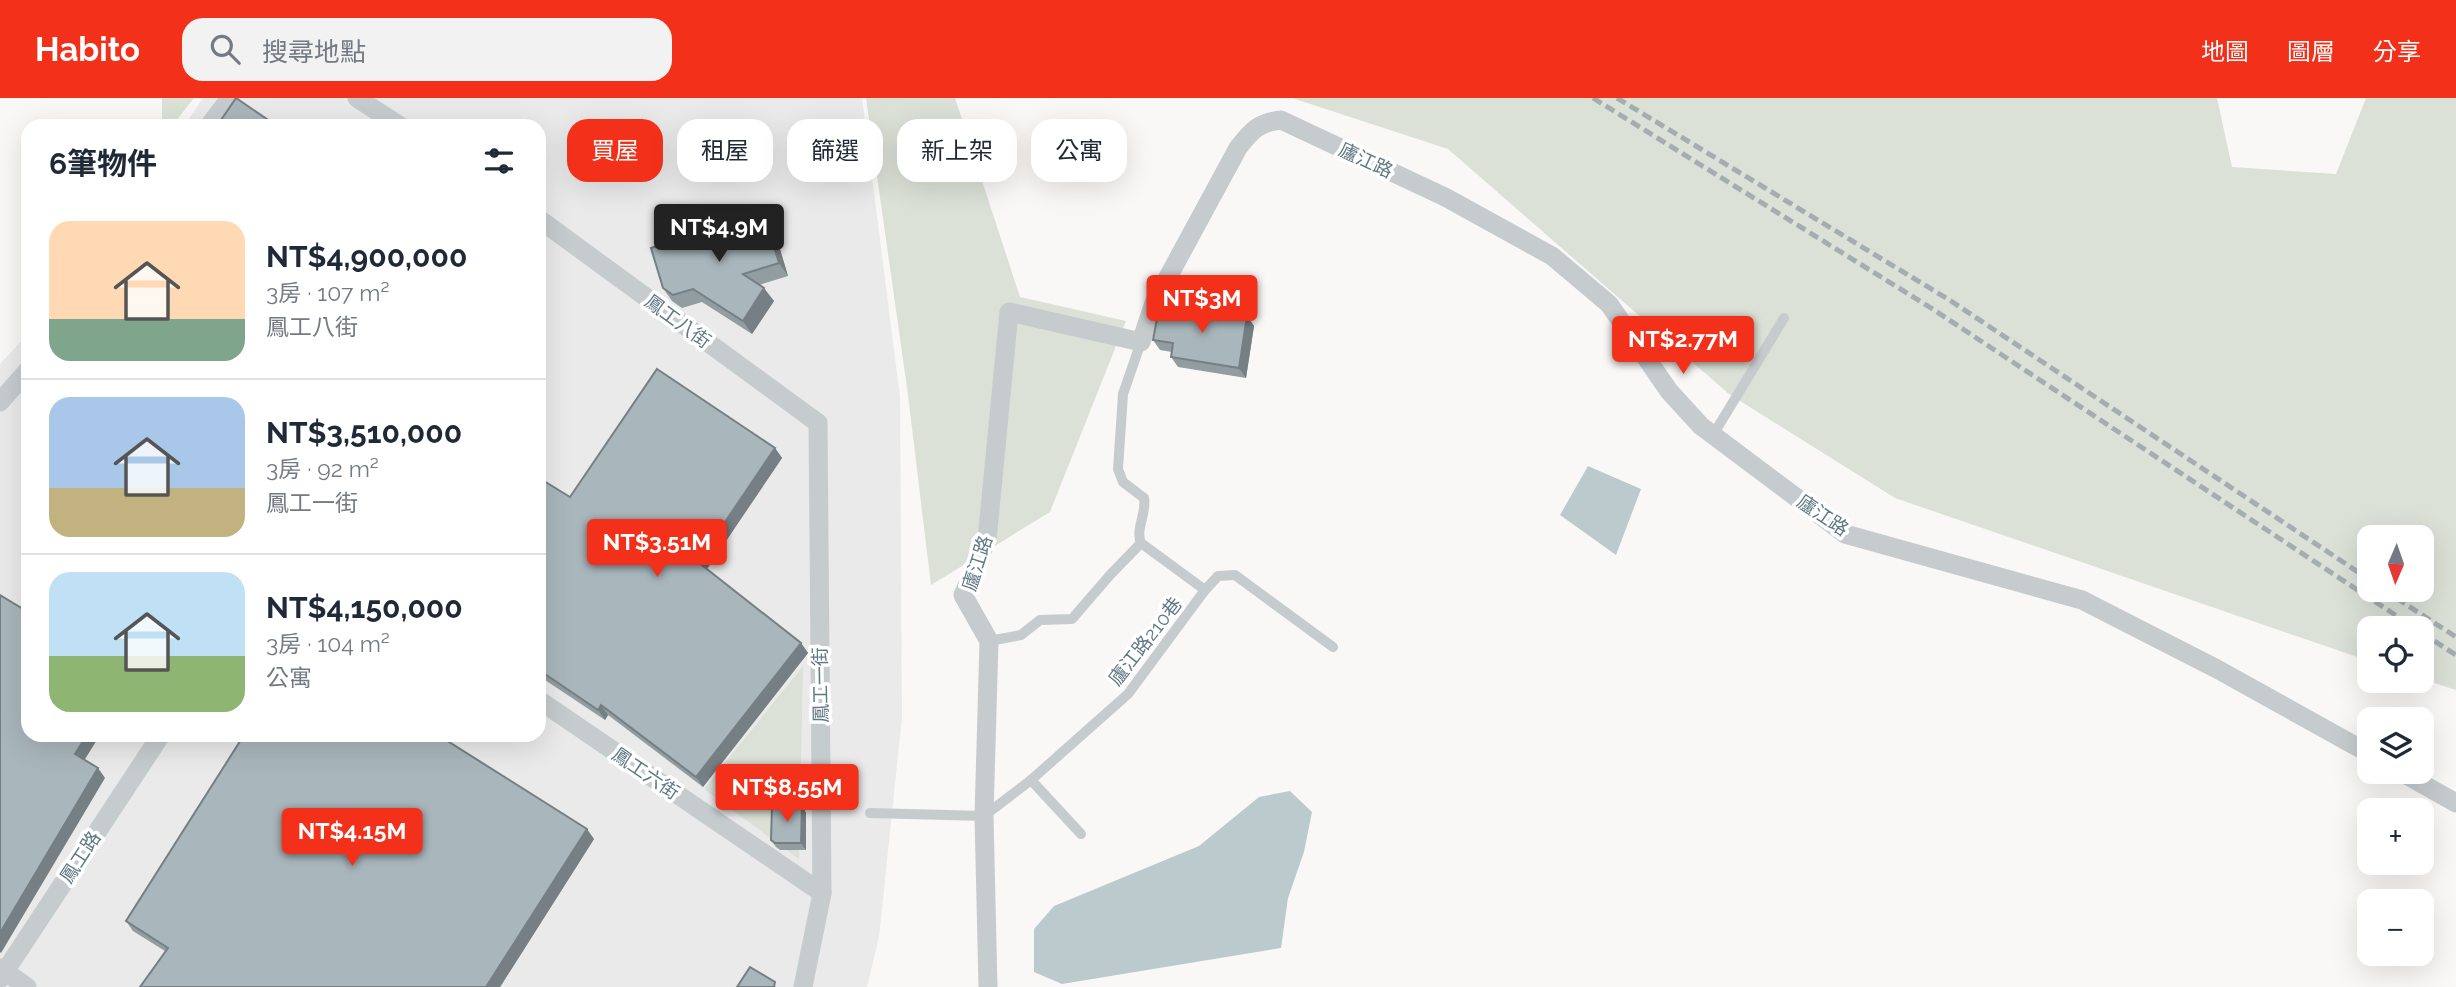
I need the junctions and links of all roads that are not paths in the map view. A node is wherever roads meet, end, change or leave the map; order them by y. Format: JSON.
{"nodes":[{"id":1,"x":230,"y":98,"type":"edge"},
{"id":2,"x":357,"y":98,"type":"edge"},
{"id":3,"x":214,"y":119,"type":"edge"},
{"id":4,"x":389,"y":119,"type":"edge"},
{"id":5,"x":546,"y":224,"type":"edge"},
{"id":6,"x":1784,"y":318,"type":"dead end"},
{"id":7,"x":1141,"y":342,"type":"junction"},
{"id":8,"x":21,"y":378,"type":"edge"},
{"id":9,"x":0,"y":402,"type":"edge"},
{"id":10,"x":818,"y":423,"type":"joint"},
{"id":11,"x":1713,"y":435,"type":"junction"},
{"id":12,"x":1141,"y":543,"type":"junction"},
{"id":13,"x":1205,"y":590,"type":"junction"},
{"id":14,"x":989,"y":641,"type":"junction"},
{"id":15,"x":1333,"y":647,"type":"dead end"},
{"id":16,"x":546,"y":705,"type":"edge"},
{"id":17,"x":156,"y":742,"type":"edge"},
{"id":18,"x":2357,"y":747,"type":"edge"},
{"id":19,"x":1031,"y":780,"type":"junction"},
{"id":20,"x":2422,"y":784,"type":"edge"},
{"id":21,"x":2456,"y":803,"type":"edge"},
{"id":22,"x":870,"y":813,"type":"dead end"},
{"id":23,"x":984,"y":816,"type":"junction"},
{"id":24,"x":1081,"y":834,"type":"dead end"},
{"id":25,"x":822,"y":893,"type":"junction"},
{"id":26,"x":2,"y":973,"type":"edge"},
{"id":27,"x":27,"y":987,"type":"edge"},
{"id":28,"x":803,"y":987,"type":"edge"},
{"id":29,"x":988,"y":987,"type":"edge"}],
"edges":[{"from":1,"to":3,"type":"street"},
{"from":2,"to":4,"type":"street"},
{"from":5,"to":10,"type":"street","name":"鳳工八街"},
{"from":6,"to":11,"type":"lane"},
{"from":7,"to":11,"type":"street","name":"廬江路"},
{"from":7,"to":12,"type":"lane"},
{"from":7,"to":14,"type":"street","name":"廬江路"},
{"from":8,"to":9,"type":"street"},
{"from":10,"to":25,"type":"street","name":"鳳工一街"},
{"from":11,"to":18,"type":"street","name":"廬江路"},
{"from":12,"to":13,"type":"lane","name":"廬江路210巷"},
{"from":12,"to":14,"type":"lane"},
{"from":13,"to":15,"type":"lane"},
{"from":13,"to":19,"type":"lane","name":"廬江路210巷"},
{"from":14,"to":23,"type":"street"},
{"from":16,"to":25,"type":"street","name":"鳳工六街"},
{"from":17,"to":26,"type":"street","name":"鳳工路"},
{"from":19,"to":23,"type":"lane","name":"廬江路210巷"},
{"from":19,"to":24,"type":"lane"},
{"from":20,"to":21,"type":"street"},
{"from":22,"to":23,"type":"lane"},
{"from":23,"to":29,"type":"street"},
{"from":25,"to":28,"type":"street","name":"鳳工一街"},
{"from":26,"to":27,"type":"street"}]}
